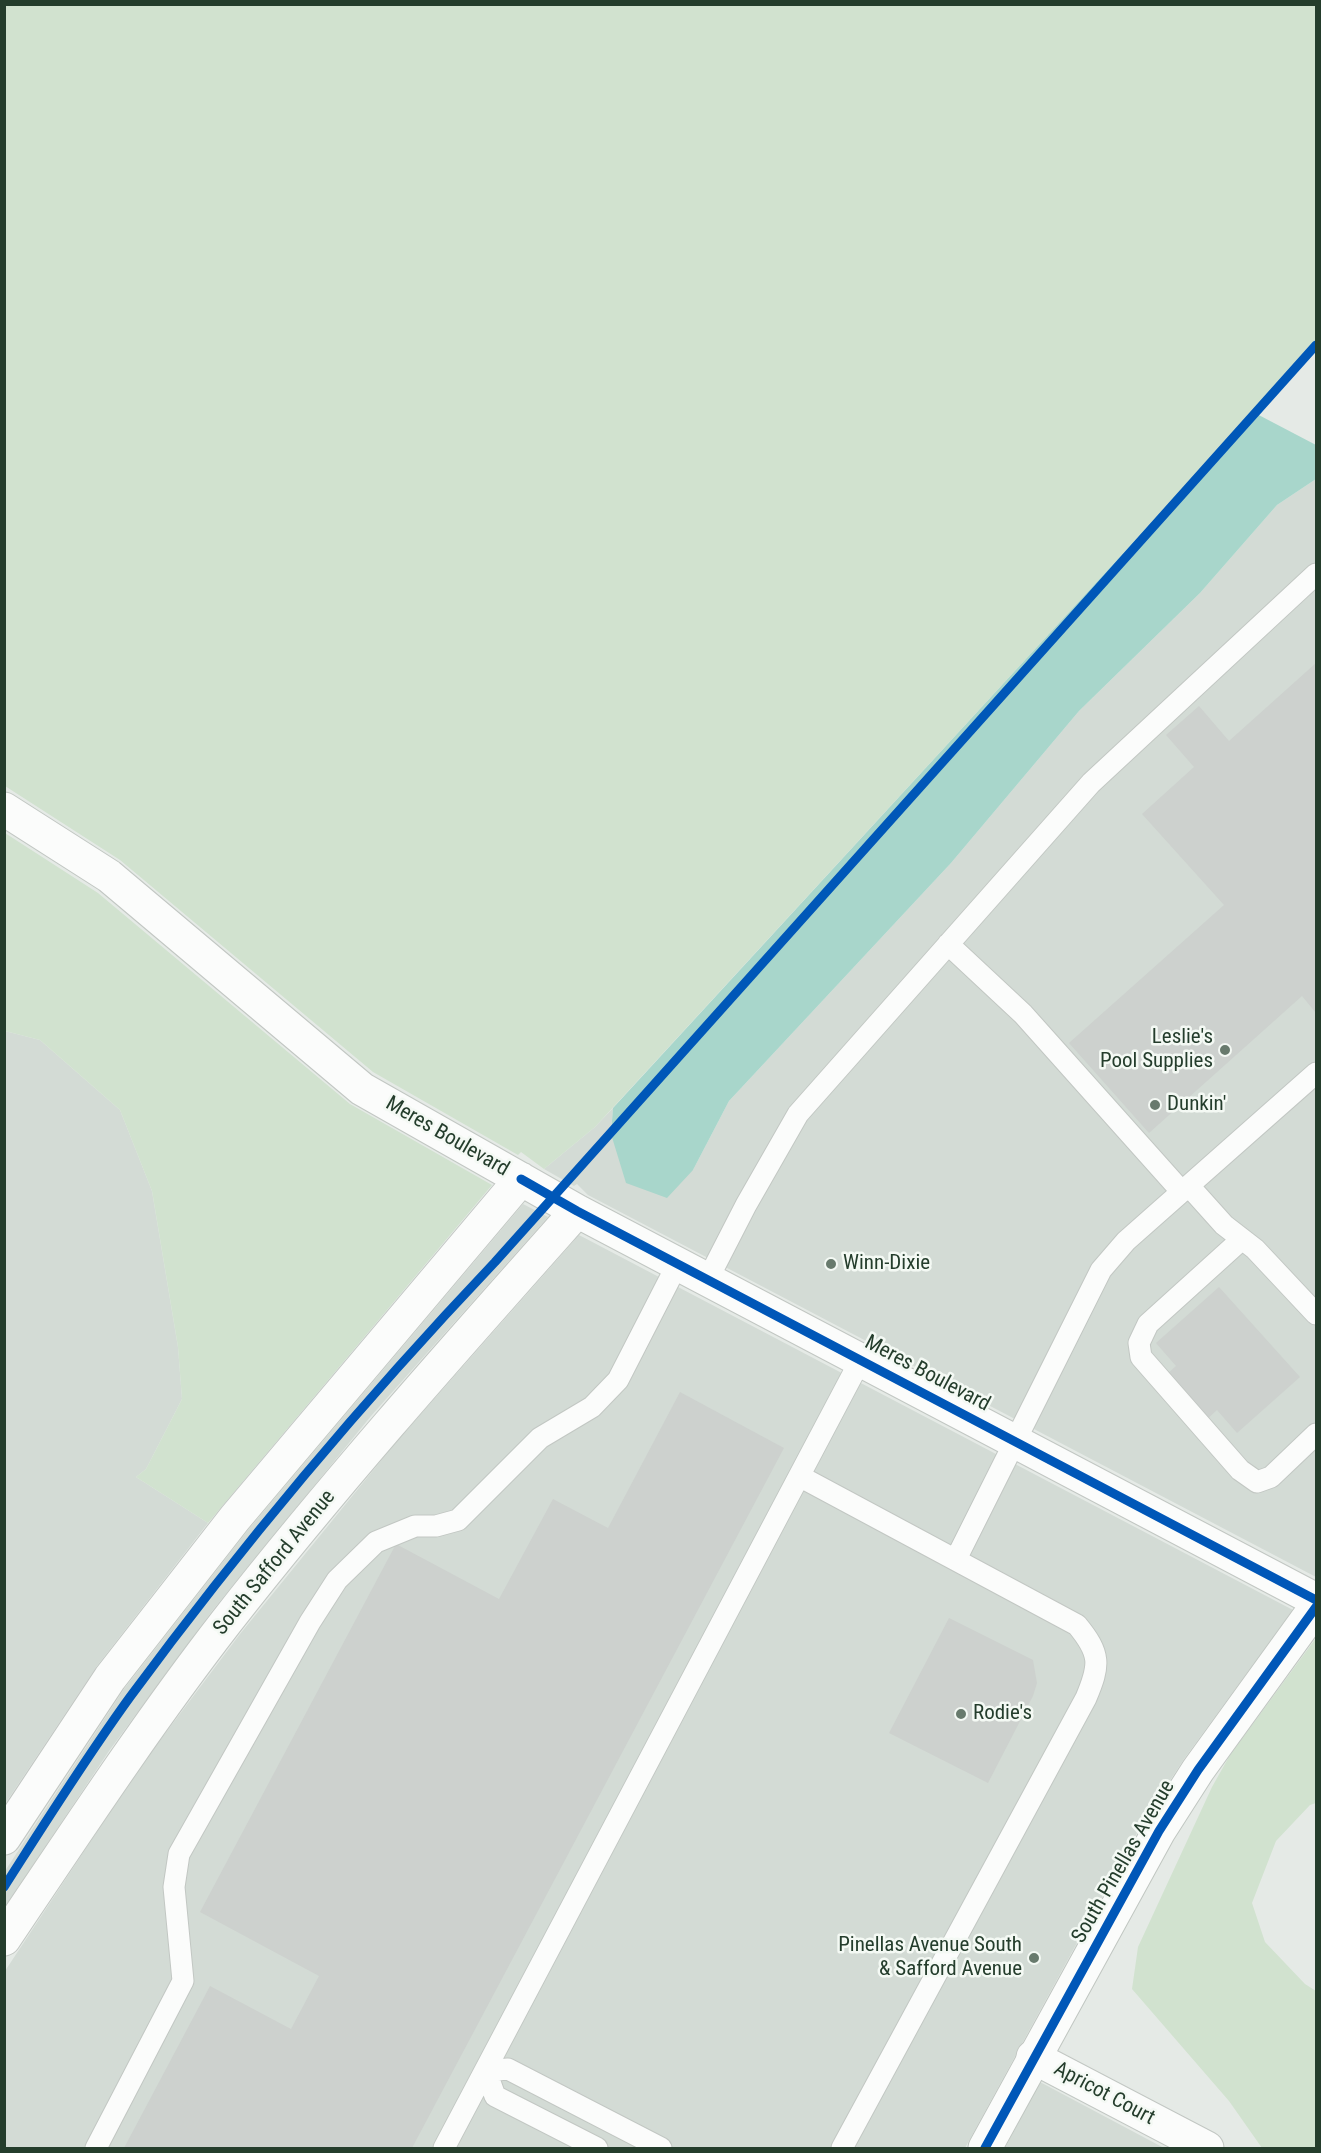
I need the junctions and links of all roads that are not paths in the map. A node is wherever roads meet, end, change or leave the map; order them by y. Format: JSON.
{"nodes":[{"id":1,"x":1317,"y":574,"type":"edge"},
{"id":2,"x":4,"y":809,"type":"edge"},
{"id":3,"x":948,"y":944,"type":"junction"},
{"id":4,"x":1317,"y":1074,"type":"edge"},
{"id":5,"x":521,"y":1179,"type":"junction"},
{"id":6,"x":1186,"y":1189,"type":"junction"},
{"id":7,"x":577,"y":1211,"type":"junction"},
{"id":8,"x":1242,"y":1239,"type":"junction"},
{"id":9,"x":678,"y":1263,"type":"junction"},
{"id":10,"x":708,"y":1279,"type":"junction"},
{"id":11,"x":1317,"y":1314,"type":"edge"},
{"id":12,"x":861,"y":1359,"type":"junction"},
{"id":13,"x":1317,"y":1434,"type":"edge"},
{"id":14,"x":1014,"y":1442,"type":"junction"},
{"id":15,"x":801,"y":1478,"type":"junction"},
{"id":16,"x":956,"y":1559,"type":"junction"},
{"id":17,"x":1317,"y":1600,"type":"edge"},
{"id":18,"x":1317,"y":1607,"type":"edge"},
{"id":19,"x":4,"y":1838,"type":"edge"},
{"id":20,"x":4,"y":1939,"type":"edge"},
{"id":21,"x":1033,"y":2056,"type":"junction"},
{"id":22,"x":486,"y":2071,"type":"junction"},
{"id":23,"x":96,"y":2148,"type":"edge"},
{"id":24,"x":444,"y":2148,"type":"edge"},
{"id":25,"x":597,"y":2148,"type":"edge"},
{"id":26,"x":661,"y":2148,"type":"edge"},
{"id":27,"x":842,"y":2148,"type":"edge"},
{"id":28,"x":985,"y":2148,"type":"edge"},
{"id":29,"x":1207,"y":2148,"type":"edge"}],
"edges":[{"from":1,"to":3,"type":"lane"},
{"from":2,"to":5,"type":"street","name":"Meres Boulevard"},
{"from":3,"to":6,"type":"lane"},
{"from":3,"to":10,"type":"lane"},
{"from":4,"to":6,"type":"lane"},
{"from":5,"to":7,"type":"street","name":"Meres Boulevard"},
{"from":5,"to":19,"type":"street"},
{"from":6,"to":8,"type":"lane"},
{"from":6,"to":14,"type":"lane"},
{"from":7,"to":9,"type":"street","name":"Meres Boulevard"},
{"from":7,"to":20,"type":"street","name":"South Safford Avenue"},
{"from":8,"to":11,"type":"lane"},
{"from":8,"to":13,"type":"lane"},
{"from":9,"to":10,"type":"street","name":"Meres Boulevard"},
{"from":9,"to":23,"type":"lane"},
{"from":10,"to":12,"type":"street","name":"Meres Boulevard"},
{"from":12,"to":14,"type":"street","name":"Meres Boulevard"},
{"from":12,"to":15,"type":"lane"},
{"from":14,"to":16,"type":"lane"},
{"from":14,"to":17,"type":"street","name":"Meres Boulevard"},
{"from":15,"to":16,"type":"lane"},
{"from":15,"to":22,"type":"lane"},
{"from":16,"to":27,"type":"lane"},
{"from":18,"to":21,"type":"street","name":"South Pinellas Avenue"},
{"from":21,"to":28,"type":"street","name":"South Pinellas Avenue"},
{"from":21,"to":29,"type":"street","name":"Apricot Court"},
{"from":22,"to":24,"type":"lane"},
{"from":22,"to":25,"type":"lane"},
{"from":22,"to":26,"type":"lane"}]}
